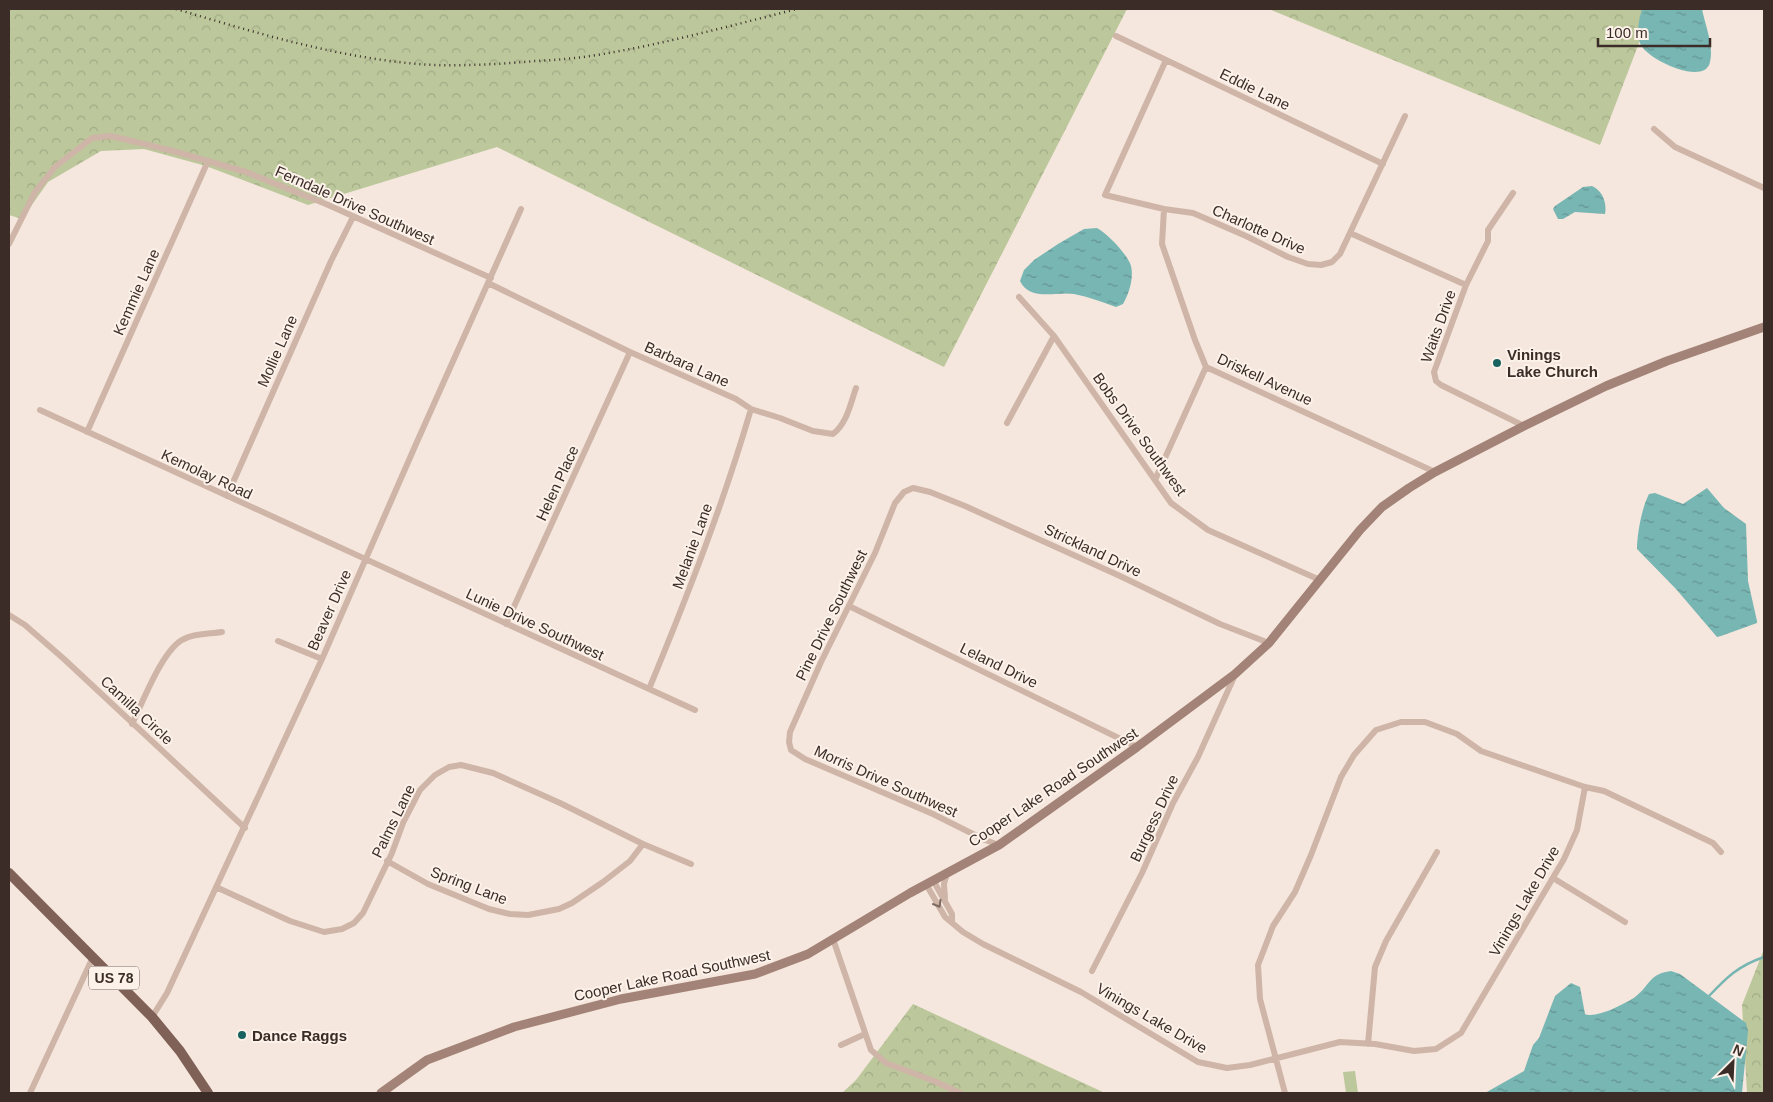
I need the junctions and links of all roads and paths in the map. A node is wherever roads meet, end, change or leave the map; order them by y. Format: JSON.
{"nodes":[{"id":1,"x":1116,"y":36,"type":"dead end"},
{"id":2,"x":1166,"y":60,"type":"junction"},
{"id":3,"x":1405,"y":116,"type":"dead end"},
{"id":4,"x":1654,"y":129,"type":"dead end"},
{"id":5,"x":208,"y":161,"type":"junction"},
{"id":6,"x":1383,"y":164,"type":"junction"},
{"id":7,"x":1764,"y":188,"type":"edge"},
{"id":8,"x":1513,"y":193,"type":"dead end"},
{"id":9,"x":521,"y":209,"type":"dead end"},
{"id":10,"x":1164,"y":209,"type":"junction"},
{"id":11,"x":353,"y":217,"type":"junction"},
{"id":12,"x":1350,"y":233,"type":"junction"},
{"id":13,"x":9,"y":244,"type":"edge"},
{"id":14,"x":490,"y":280,"type":"junction"},
{"id":15,"x":1466,"y":286,"type":"junction"},
{"id":16,"x":1019,"y":297,"type":"dead end"},
{"id":17,"x":1764,"y":327,"type":"edge"},
{"id":18,"x":1054,"y":336,"type":"junction"},
{"id":19,"x":630,"y":352,"type":"junction"},
{"id":20,"x":1206,"y":367,"type":"junction"},
{"id":21,"x":856,"y":388,"type":"dead end"},
{"id":22,"x":751,"y":409,"type":"junction"},
{"id":23,"x":40,"y":410,"type":"dead end"},
{"id":24,"x":1007,"y":423,"type":"dead end"},
{"id":25,"x":1524,"y":426,"type":"junction"},
{"id":26,"x":86,"y":432,"type":"junction"},
{"id":27,"x":1435,"y":472,"type":"junction"},
{"id":28,"x":1155,"y":480,"type":"junction"},
{"id":29,"x":904,"y":492,"type":"joint"},
{"id":30,"x":227,"y":496,"type":"junction"},
{"id":31,"x":365,"y":560,"type":"junction"},
{"id":32,"x":1320,"y":580,"type":"junction"},
{"id":33,"x":849,"y":606,"type":"junction"},
{"id":34,"x":9,"y":615,"type":"edge"},
{"id":35,"x":506,"y":624,"type":"junction"},
{"id":36,"x":222,"y":632,"type":"dead end"},
{"id":37,"x":278,"y":641,"type":"dead end"},
{"id":38,"x":1269,"y":643,"type":"junction"},
{"id":39,"x":322,"y":659,"type":"junction"},
{"id":40,"x":1236,"y":674,"type":"junction"},
{"id":41,"x":649,"y":689,"type":"junction"},
{"id":42,"x":696,"y":710,"type":"dead end"},
{"id":43,"x":132,"y":724,"type":"junction"},
{"id":44,"x":1137,"y":747,"type":"junction"},
{"id":45,"x":791,"y":750,"type":"joint"},
{"id":46,"x":1586,"y":787,"type":"junction"},
{"id":47,"x":245,"y":828,"type":"junction"},
{"id":48,"x":643,"y":844,"type":"junction"},
{"id":49,"x":998,"y":845,"type":"junction"},
{"id":50,"x":1437,"y":852,"type":"dead end"},
{"id":51,"x":1721,"y":852,"type":"dead end"},
{"id":52,"x":387,"y":862,"type":"junction"},
{"id":53,"x":691,"y":864,"type":"dead end"},
{"id":54,"x":9,"y":873,"type":"edge"},
{"id":55,"x":947,"y":873,"type":"junction"},
{"id":56,"x":1553,"y":878,"type":"junction"},
{"id":57,"x":930,"y":882,"type":"junction"},
{"id":58,"x":216,"y":887,"type":"junction"},
{"id":59,"x":946,"y":904,"type":"junction"},
{"id":60,"x":952,"y":921,"type":"junction"},
{"id":61,"x":1625,"y":922,"type":"dead end"},
{"id":62,"x":833,"y":939,"type":"junction"},
{"id":63,"x":93,"y":957,"type":"junction"},
{"id":64,"x":1092,"y":971,"type":"dead end"},
{"id":65,"x":152,"y":1017,"type":"junction"},
{"id":66,"x":865,"y":1034,"type":"junction"},
{"id":67,"x":1368,"y":1044,"type":"junction"},
{"id":68,"x":841,"y":1045,"type":"dead end"},
{"id":69,"x":1276,"y":1058,"type":"junction"},
{"id":70,"x":30,"y":1093,"type":"edge"},
{"id":71,"x":208,"y":1093,"type":"edge"},
{"id":72,"x":383,"y":1093,"type":"edge"},
{"id":73,"x":960,"y":1093,"type":"edge"},
{"id":74,"x":1285,"y":1093,"type":"edge"}],
"edges":[{"from":1,"to":2,"type":"street","name":"Eddie Lane"},
{"from":2,"to":6,"type":"street","name":"Eddie Lane"},
{"from":2,"to":10,"type":"street","name":"Charlotte Drive"},
{"from":3,"to":6,"type":"street","name":"Charlotte Drive"},
{"from":4,"to":7,"type":"street"},
{"from":5,"to":11,"type":"street","name":"Ferndale Drive Southwest"},
{"from":5,"to":13,"type":"street","name":"Ferndale Drive Southwest"},
{"from":5,"to":26,"type":"street","name":"Kemmie Lane"},
{"from":6,"to":12,"type":"street","name":"Charlotte Drive"},
{"from":8,"to":15,"type":"street","name":"Waits Drive"},
{"from":9,"to":14,"type":"street","name":"Beaver Drive"},
{"from":10,"to":12,"type":"street","name":"Charlotte Drive"},
{"from":10,"to":20,"type":"street","name":"Driskell Avenue"},
{"from":11,"to":14,"type":"street","name":"Ferndale Drive Southwest"},
{"from":11,"to":30,"type":"street","name":"Mollie Lane"},
{"from":12,"to":15,"type":"street"},
{"from":14,"to":19,"type":"street","name":"Barbara Lane"},
{"from":14,"to":31,"type":"street","name":"Beaver Drive"},
{"from":15,"to":25,"type":"street","name":"Waits Drive"},
{"from":16,"to":18,"type":"street","name":"Bobs Drive Southwest"},
{"from":17,"to":25,"type":"street","name":"Cooper Lake Road Southwest"},
{"from":18,"to":24,"type":"street"},
{"from":18,"to":28,"type":"street","name":"Bobs Drive Southwest"},
{"from":19,"to":22,"type":"street","name":"Barbara Lane"},
{"from":19,"to":35,"type":"street","name":"Helen Place"},
{"from":20,"to":27,"type":"street","name":"Driskell Avenue"},
{"from":20,"to":28,"type":"street"},
{"from":21,"to":22,"type":"street","name":"Barbara Lane"},
{"from":22,"to":41,"type":"street","name":"Melanie Lane"},
{"from":23,"to":26,"type":"street","name":"Kemolay Road"},
{"from":25,"to":27,"type":"street","name":"Cooper Lake Road Southwest"},
{"from":26,"to":30,"type":"street","name":"Kemolay Road"},
{"from":27,"to":32,"type":"street","name":"Cooper Lake Road Southwest"},
{"from":28,"to":32,"type":"street","name":"Bobs Drive Southwest"},
{"from":29,"to":33,"type":"street","name":"Pine Drive Southwest"},
{"from":29,"to":38,"type":"street","name":"Strickland Drive"},
{"from":30,"to":31,"type":"street","name":"Kemolay Road"},
{"from":31,"to":35,"type":"street","name":"Lunie Drive Southwest"},
{"from":31,"to":39,"type":"street","name":"Beaver Drive"},
{"from":32,"to":38,"type":"street","name":"Cooper Lake Road Southwest"},
{"from":33,"to":44,"type":"street","name":"Leland Drive"},
{"from":33,"to":45,"type":"street","name":"Pine Drive Southwest"},
{"from":34,"to":43,"type":"street","name":"Camilla Circle"},
{"from":35,"to":41,"type":"street","name":"Lunie Drive Southwest"},
{"from":36,"to":43,"type":"street"},
{"from":37,"to":39,"type":"street"},
{"from":38,"to":40,"type":"street","name":"Cooper Lake Road Southwest"},
{"from":39,"to":47,"type":"street","name":"Beaver Drive"},
{"from":40,"to":44,"type":"street","name":"Cooper Lake Road Southwest"},
{"from":40,"to":64,"type":"street","name":"Burgess Drive"},
{"from":41,"to":42,"type":"street","name":"Lunie Drive Southwest"},
{"from":43,"to":47,"type":"street","name":"Camilla Circle"},
{"from":44,"to":49,"type":"street","name":"Cooper Lake Road Southwest"},
{"from":45,"to":49,"type":"street","name":"Morris Drive Southwest"},
{"from":46,"to":51,"type":"street"},
{"from":46,"to":56,"type":"street","name":"Vinings Lake Drive"},
{"from":46,"to":69,"type":"street"},
{"from":47,"to":58,"type":"street","name":"Beaver Drive"},
{"from":48,"to":52,"type":"street","name":"Spring Lane"},
{"from":48,"to":52,"type":"street","name":"Palms Lane"},
{"from":48,"to":53,"type":"street","name":"Palms Lane"},
{"from":49,"to":55,"type":"street","name":"Cooper Lake Road Southwest"},
{"from":50,"to":67,"type":"street"},
{"from":52,"to":58,"type":"street","name":"Palms Lane"},
{"from":54,"to":63,"type":"main road","number":"US 78"},
{"from":55,"to":57,"type":"street","name":"Cooper Lake Road Southwest"},
{"from":55,"to":59,"type":"street"},
{"from":56,"to":61,"type":"street"},
{"from":56,"to":67,"type":"street","name":"Vinings Lake Drive"},
{"from":57,"to":59,"type":"street"},
{"from":57,"to":60,"type":"street","name":"Vinings Lake Drive","one_way":true},
{"from":57,"to":62,"type":"street","name":"Cooper Lake Road Southwest"},
{"from":58,"to":65,"type":"street","name":"Beaver Drive"},
{"from":59,"to":60,"type":"street"},
{"from":60,"to":69,"type":"street","name":"Vinings Lake Drive"},
{"from":62,"to":66,"type":"street"},
{"from":62,"to":72,"type":"street","name":"Cooper Lake Road Southwest"},
{"from":63,"to":65,"type":"main road","number":"US 78"},
{"from":63,"to":70,"type":"street"},
{"from":65,"to":71,"type":"main road","number":"US 78"},
{"from":66,"to":68,"type":"street"},
{"from":66,"to":73,"type":"street"},
{"from":67,"to":69,"type":"street","name":"Vinings Lake Drive"},
{"from":69,"to":74,"type":"street"}]}
